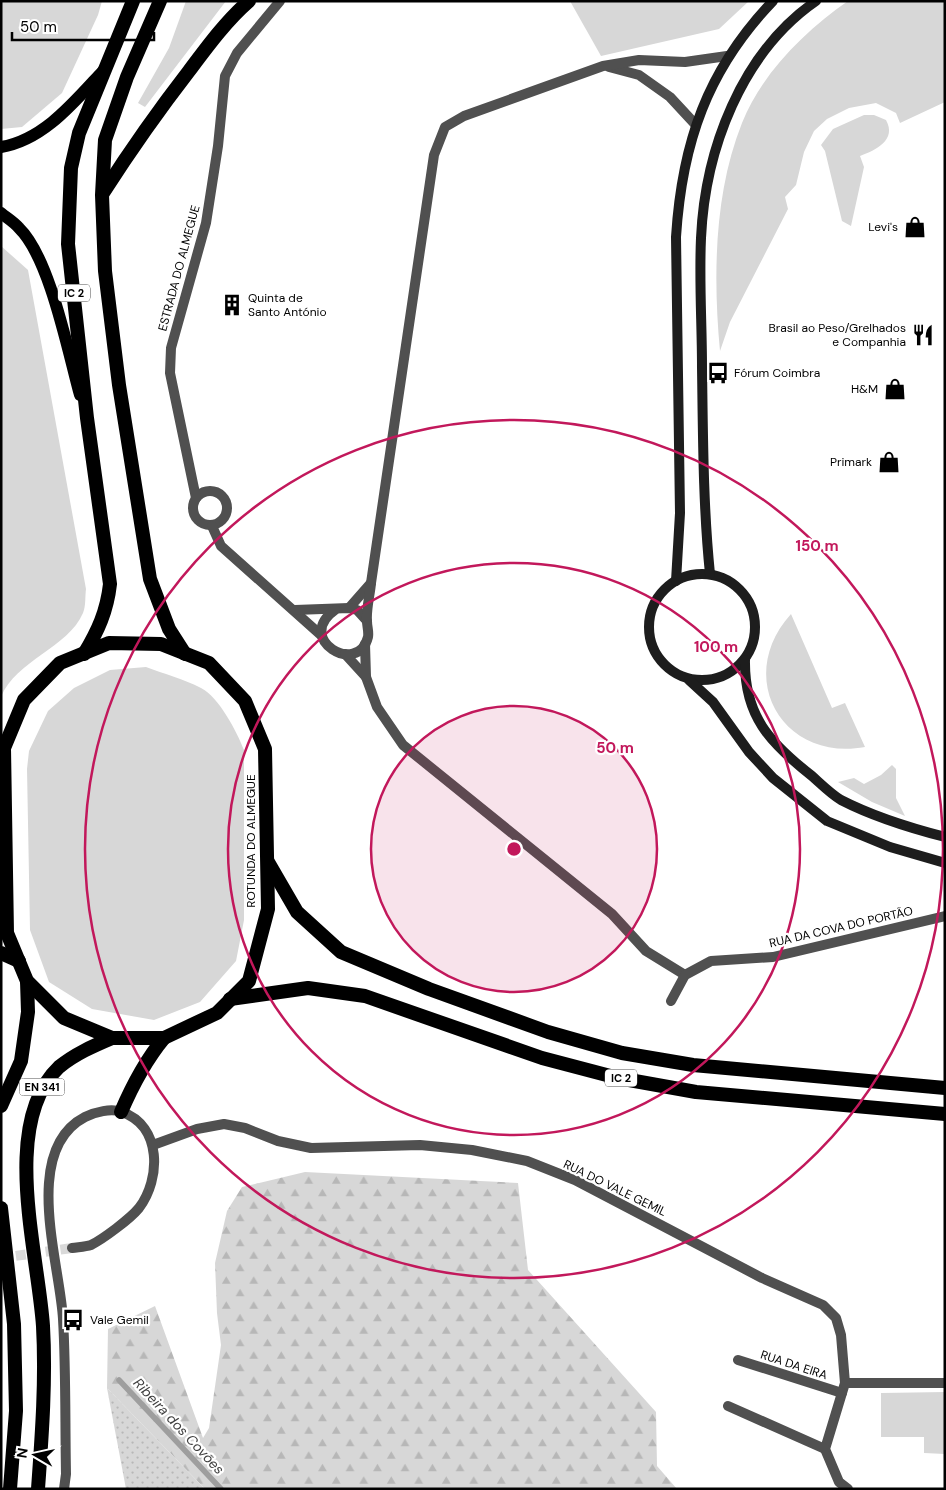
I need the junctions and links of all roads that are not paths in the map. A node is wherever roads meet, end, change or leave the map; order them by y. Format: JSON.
{"nodes":[{"id":1,"x":133,"y":1,"type":"edge"},
{"id":2,"x":160,"y":1,"type":"edge"},
{"id":3,"x":249,"y":1,"type":"edge"},
{"id":4,"x":280,"y":1,"type":"edge"},
{"id":5,"x":773,"y":1,"type":"edge"},
{"id":6,"x":816,"y":1,"type":"edge"},
{"id":7,"x":728,"y":56,"type":"junction"},
{"id":8,"x":603,"y":66,"type":"junction"},
{"id":9,"x":106,"y":67,"type":"junction"},
{"id":10,"x":695,"y":124,"type":"junction"},
{"id":11,"x":1,"y":147,"type":"edge"},
{"id":12,"x":102,"y":195,"type":"junction"},
{"id":13,"x":1,"y":214,"type":"edge"},
{"id":14,"x":87,"y":418,"type":"junction"},
{"id":15,"x":196,"y":498,"type":"junction"},
{"id":16,"x":212,"y":526,"type":"junction"},
{"id":17,"x":710,"y":574,"type":"junction"},
{"id":18,"x":676,"y":581,"type":"junction"},
{"id":19,"x":371,"y":583,"type":"junction"},
{"id":20,"x":349,"y":608,"type":"junction"},
{"id":21,"x":295,"y":610,"type":"junction"},
{"id":22,"x":335,"y":610,"type":"junction"},
{"id":23,"x":367,"y":621,"type":"junction"},
{"id":24,"x":322,"y":636,"type":"junction"},
{"id":25,"x":365,"y":644,"type":"junction"},
{"id":26,"x":84,"y":654,"type":"junction"},
{"id":27,"x":185,"y":654,"type":"junction"},
{"id":28,"x":345,"y":654,"type":"junction"},
{"id":29,"x":745,"y":660,"type":"junction"},
{"id":30,"x":366,"y":677,"type":"junction"},
{"id":31,"x":689,"y":680,"type":"junction"},
{"id":32,"x":945,"y":837,"type":"edge"},
{"id":33,"x":267,"y":862,"type":"junction"},
{"id":34,"x":945,"y":862,"type":"edge"},
{"id":35,"x":4,"y":887,"type":"edge"},
{"id":36,"x":945,"y":916,"type":"edge"},
{"id":37,"x":1,"y":953,"type":"edge"},
{"id":38,"x":19,"y":961,"type":"junction"},
{"id":39,"x":685,"y":975,"type":"junction"},
{"id":40,"x":27,"y":981,"type":"junction"},
{"id":41,"x":230,"y":1000,"type":"junction"},
{"id":42,"x":671,"y":1001,"type":"dead end"},
{"id":43,"x":112,"y":1038,"type":"junction"},
{"id":44,"x":164,"y":1038,"type":"junction"},
{"id":45,"x":945,"y":1088,"type":"edge"},
{"id":46,"x":1,"y":1106,"type":"edge"},
{"id":47,"x":121,"y":1112,"type":"junction"},
{"id":48,"x":945,"y":1114,"type":"edge"},
{"id":49,"x":153,"y":1145,"type":"junction"},
{"id":50,"x":1,"y":1208,"type":"edge"},
{"id":51,"x":72,"y":1248,"type":"tunnel mouth"},
{"id":52,"x":738,"y":1360,"type":"dead end"},
{"id":53,"x":945,"y":1383,"type":"edge"},
{"id":54,"x":843,"y":1388,"type":"junction"},
{"id":55,"x":728,"y":1406,"type":"dead end"},
{"id":56,"x":824,"y":1449,"type":"junction"},
{"id":57,"x":10,"y":1489,"type":"edge"},
{"id":58,"x":38,"y":1489,"type":"edge"},
{"id":59,"x":64,"y":1489,"type":"edge"},
{"id":60,"x":848,"y":1489,"type":"edge"}],
"edges":[{"from":1,"to":9,"type":"highway","number":"IC 2"},
{"from":2,"to":12,"type":"highway","number":"IC 2"},
{"from":3,"to":12,"type":"highway"},
{"from":4,"to":15,"type":"street","name":"ESTRADA DO ALMEGUE"},
{"from":5,"to":7,"type":"main road"},
{"from":6,"to":17,"type":"main road"},
{"from":7,"to":8,"type":"street"},
{"from":7,"to":10,"type":"main road"},
{"from":8,"to":10,"type":"street"},
{"from":8,"to":19,"type":"street"},
{"from":9,"to":11,"type":"main road"},
{"from":9,"to":14,"type":"highway","number":"IC 2"},
{"from":10,"to":18,"type":"main road"},
{"from":12,"to":27,"type":"highway","number":"IC 2"},
{"from":13,"to":14,"type":"main road"},
{"from":14,"to":26,"type":"highway","number":"IC 2"},
{"from":15,"to":16,"type":"street"},
{"from":15,"to":16,"type":"street"},
{"from":16,"to":21,"type":"street"},
{"from":17,"to":18,"type":"main road"},
{"from":17,"to":29,"type":"main road"},
{"from":18,"to":31,"type":"main road"},
{"from":19,"to":20,"type":"street"},
{"from":19,"to":23,"type":"street"},
{"from":20,"to":22,"type":"street"},
{"from":20,"to":23,"type":"street"},
{"from":21,"to":22,"type":"street"},
{"from":21,"to":24,"type":"street"},
{"from":22,"to":24,"type":"street"},
{"from":23,"to":25,"type":"street"},
{"from":24,"to":28,"type":"street"},
{"from":25,"to":28,"type":"street"},
{"from":25,"to":30,"type":"street"},
{"from":26,"to":27,"type":"highway","name":"ROTUNDA DO ALMEGUE"},
{"from":26,"to":35,"type":"highway","name":"ROTUNDA DO ALMEGUE"},
{"from":27,"to":33,"type":"highway","name":"ROTUNDA DO ALMEGUE"},
{"from":28,"to":30,"type":"street"},
{"from":29,"to":31,"type":"main road"},
{"from":29,"to":32,"type":"main road"},
{"from":30,"to":39,"type":"street"},
{"from":31,"to":34,"type":"main road"},
{"from":33,"to":41,"type":"highway","name":"ROTUNDA DO ALMEGUE"},
{"from":33,"to":45,"type":"highway","number":"IC 2"},
{"from":35,"to":38,"type":"highway","name":"ROTUNDA DO ALMEGUE"},
{"from":36,"to":39,"type":"street","name":"RUA DA COVA DO PORTÃO"},
{"from":37,"to":38,"type":"highway"},
{"from":38,"to":40,"type":"highway","name":"ROTUNDA DO ALMEGUE"},
{"from":39,"to":42,"type":"street"},
{"from":40,"to":43,"type":"highway","name":"ROTUNDA DO ALMEGUE"},
{"from":40,"to":46,"type":"highway","number":"EN 341"},
{"from":41,"to":44,"type":"highway","name":"ROTUNDA DO ALMEGUE"},
{"from":41,"to":48,"type":"highway","number":"IC 2"},
{"from":43,"to":44,"type":"highway","name":"ROTUNDA DO ALMEGUE"},
{"from":43,"to":58,"type":"highway","number":"EN 341"},
{"from":44,"to":47,"type":"highway"},
{"from":47,"to":49,"type":"street"},
{"from":47,"to":59,"type":"street"},
{"from":49,"to":51,"type":"street"},
{"from":49,"to":54,"type":"street","name":"RUA DO VALE GEMIL"},
{"from":50,"to":57,"type":"highway"},
{"from":52,"to":54,"type":"street","name":"RUA DA EIRA"},
{"from":53,"to":54,"type":"street","name":"RUA DA EIRA"},
{"from":54,"to":56,"type":"street"},
{"from":55,"to":56,"type":"street"},
{"from":56,"to":60,"type":"street"}]}
